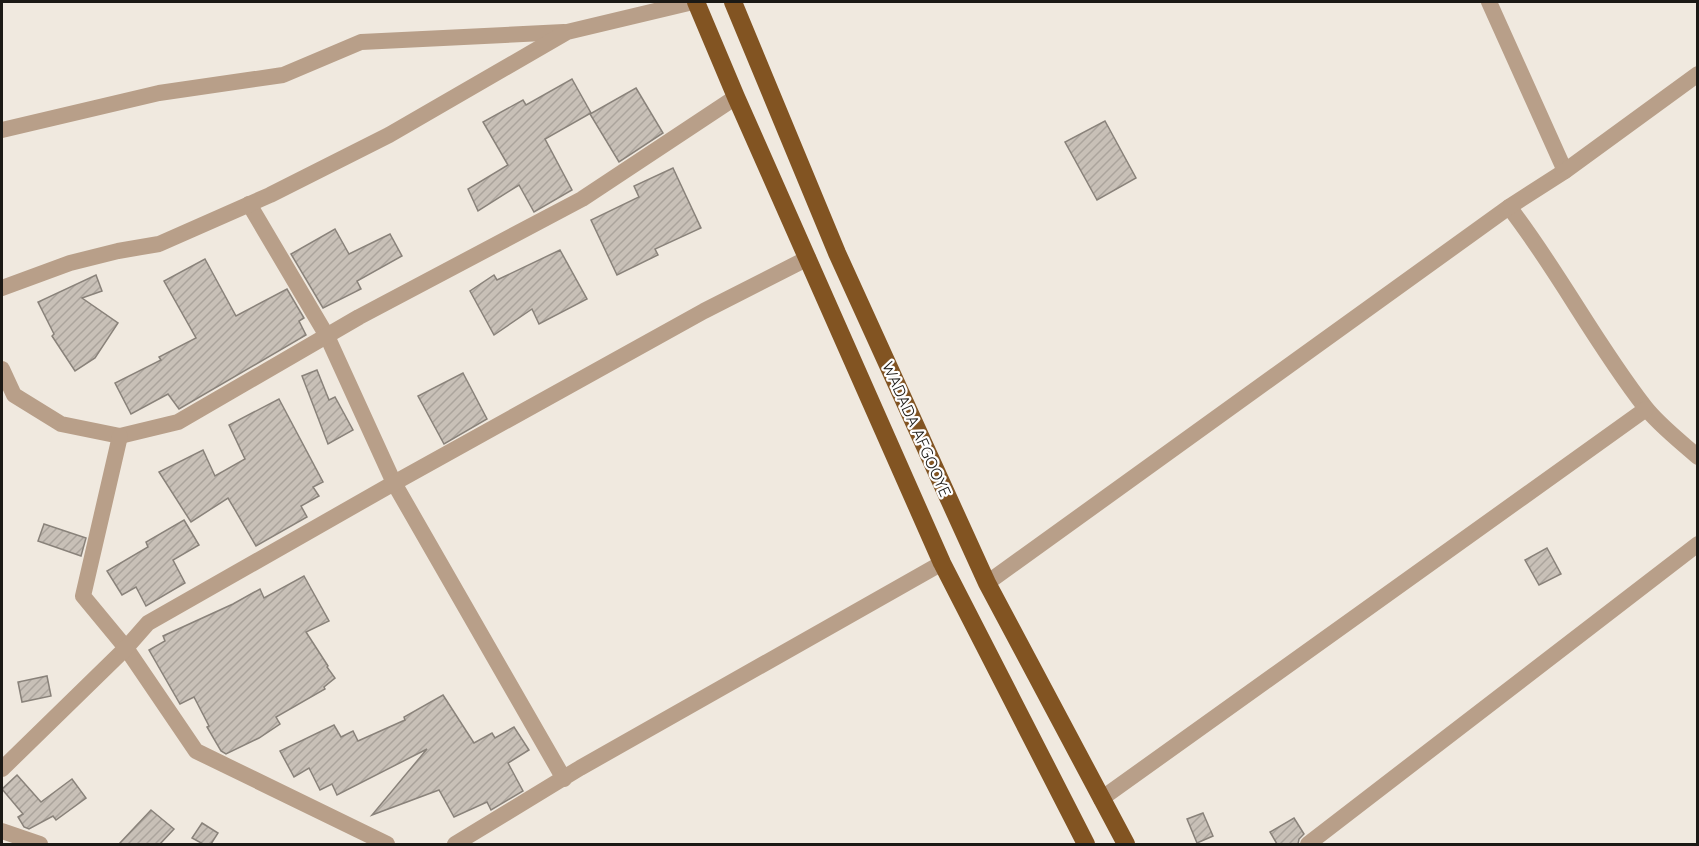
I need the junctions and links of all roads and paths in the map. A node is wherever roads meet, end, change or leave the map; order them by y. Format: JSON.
{"nodes":[{"id":1,"x":694,"y":2,"type":"edge"},
{"id":2,"x":733,"y":2,"type":"edge"},
{"id":3,"x":1489,"y":2,"type":"edge"},
{"id":4,"x":567,"y":32,"type":"junction"},
{"id":5,"x":1698,"y":74,"type":"edge"},
{"id":6,"x":736,"y":97,"type":"junction"},
{"id":7,"x":2,"y":129,"type":"edge"},
{"id":8,"x":1565,"y":171,"type":"junction"},
{"id":9,"x":249,"y":204,"type":"junction"},
{"id":10,"x":1509,"y":207,"type":"junction"},
{"id":11,"x":808,"y":258,"type":"junction"},
{"id":12,"x":2,"y":288,"type":"edge"},
{"id":13,"x":327,"y":336,"type":"junction"},
{"id":14,"x":2,"y":369,"type":"edge"},
{"id":15,"x":8,"y":398,"type":"edge"},
{"id":16,"x":1646,"y":409,"type":"junction"},
{"id":17,"x":120,"y":436,"type":"junction"},
{"id":18,"x":1698,"y":457,"type":"edge"},
{"id":19,"x":394,"y":483,"type":"junction"},
{"id":20,"x":1698,"y":544,"type":"edge"},
{"id":21,"x":942,"y":563,"type":"junction"},
{"id":22,"x":987,"y":583,"type":"junction"},
{"id":23,"x":126,"y":648,"type":"junction"},
{"id":24,"x":2,"y":769,"type":"edge"},
{"id":25,"x":564,"y":779,"type":"junction"},
{"id":26,"x":1101,"y":799,"type":"junction"},
{"id":27,"x":2,"y":831,"type":"edge"},
{"id":28,"x":40,"y":844,"type":"edge"},
{"id":29,"x":387,"y":844,"type":"edge"},
{"id":30,"x":454,"y":844,"type":"edge"},
{"id":31,"x":1086,"y":844,"type":"edge"},
{"id":32,"x":1126,"y":844,"type":"edge"},
{"id":33,"x":1308,"y":844,"type":"edge"}],
"edges":[{"from":1,"to":4,"type":"street"},
{"from":1,"to":6,"type":"highway","name":"WADADA AFGOOYE"},
{"from":2,"to":22,"type":"highway","name":"WADADA AFGOOYE"},
{"from":3,"to":8,"type":"street"},
{"from":4,"to":7,"type":"street"},
{"from":4,"to":9,"type":"street"},
{"from":5,"to":8,"type":"street"},
{"from":6,"to":11,"type":"highway","name":"WADADA AFGOOYE"},
{"from":6,"to":13,"type":"street"},
{"from":8,"to":10,"type":"street"},
{"from":9,"to":12,"type":"street"},
{"from":9,"to":13,"type":"street"},
{"from":10,"to":16,"type":"street"},
{"from":10,"to":22,"type":"street"},
{"from":11,"to":19,"type":"street"},
{"from":11,"to":21,"type":"highway","name":"WADADA AFGOOYE"},
{"from":13,"to":17,"type":"street"},
{"from":13,"to":19,"type":"street"},
{"from":14,"to":15,"type":"street"},
{"from":15,"to":17,"type":"street"},
{"from":16,"to":18,"type":"street"},
{"from":16,"to":26,"type":"street"},
{"from":17,"to":23,"type":"street"},
{"from":19,"to":23,"type":"street"},
{"from":19,"to":25,"type":"street"},
{"from":20,"to":33,"type":"street"},
{"from":21,"to":25,"type":"street"},
{"from":21,"to":31,"type":"highway","name":"WADADA AFGOOYE"},
{"from":22,"to":26,"type":"highway","name":"WADADA AFGOOYE"},
{"from":23,"to":24,"type":"street"},
{"from":23,"to":29,"type":"street"},
{"from":25,"to":30,"type":"street"},
{"from":26,"to":32,"type":"highway","name":"WADADA AFGOOYE"},
{"from":27,"to":28,"type":"street"}]}
